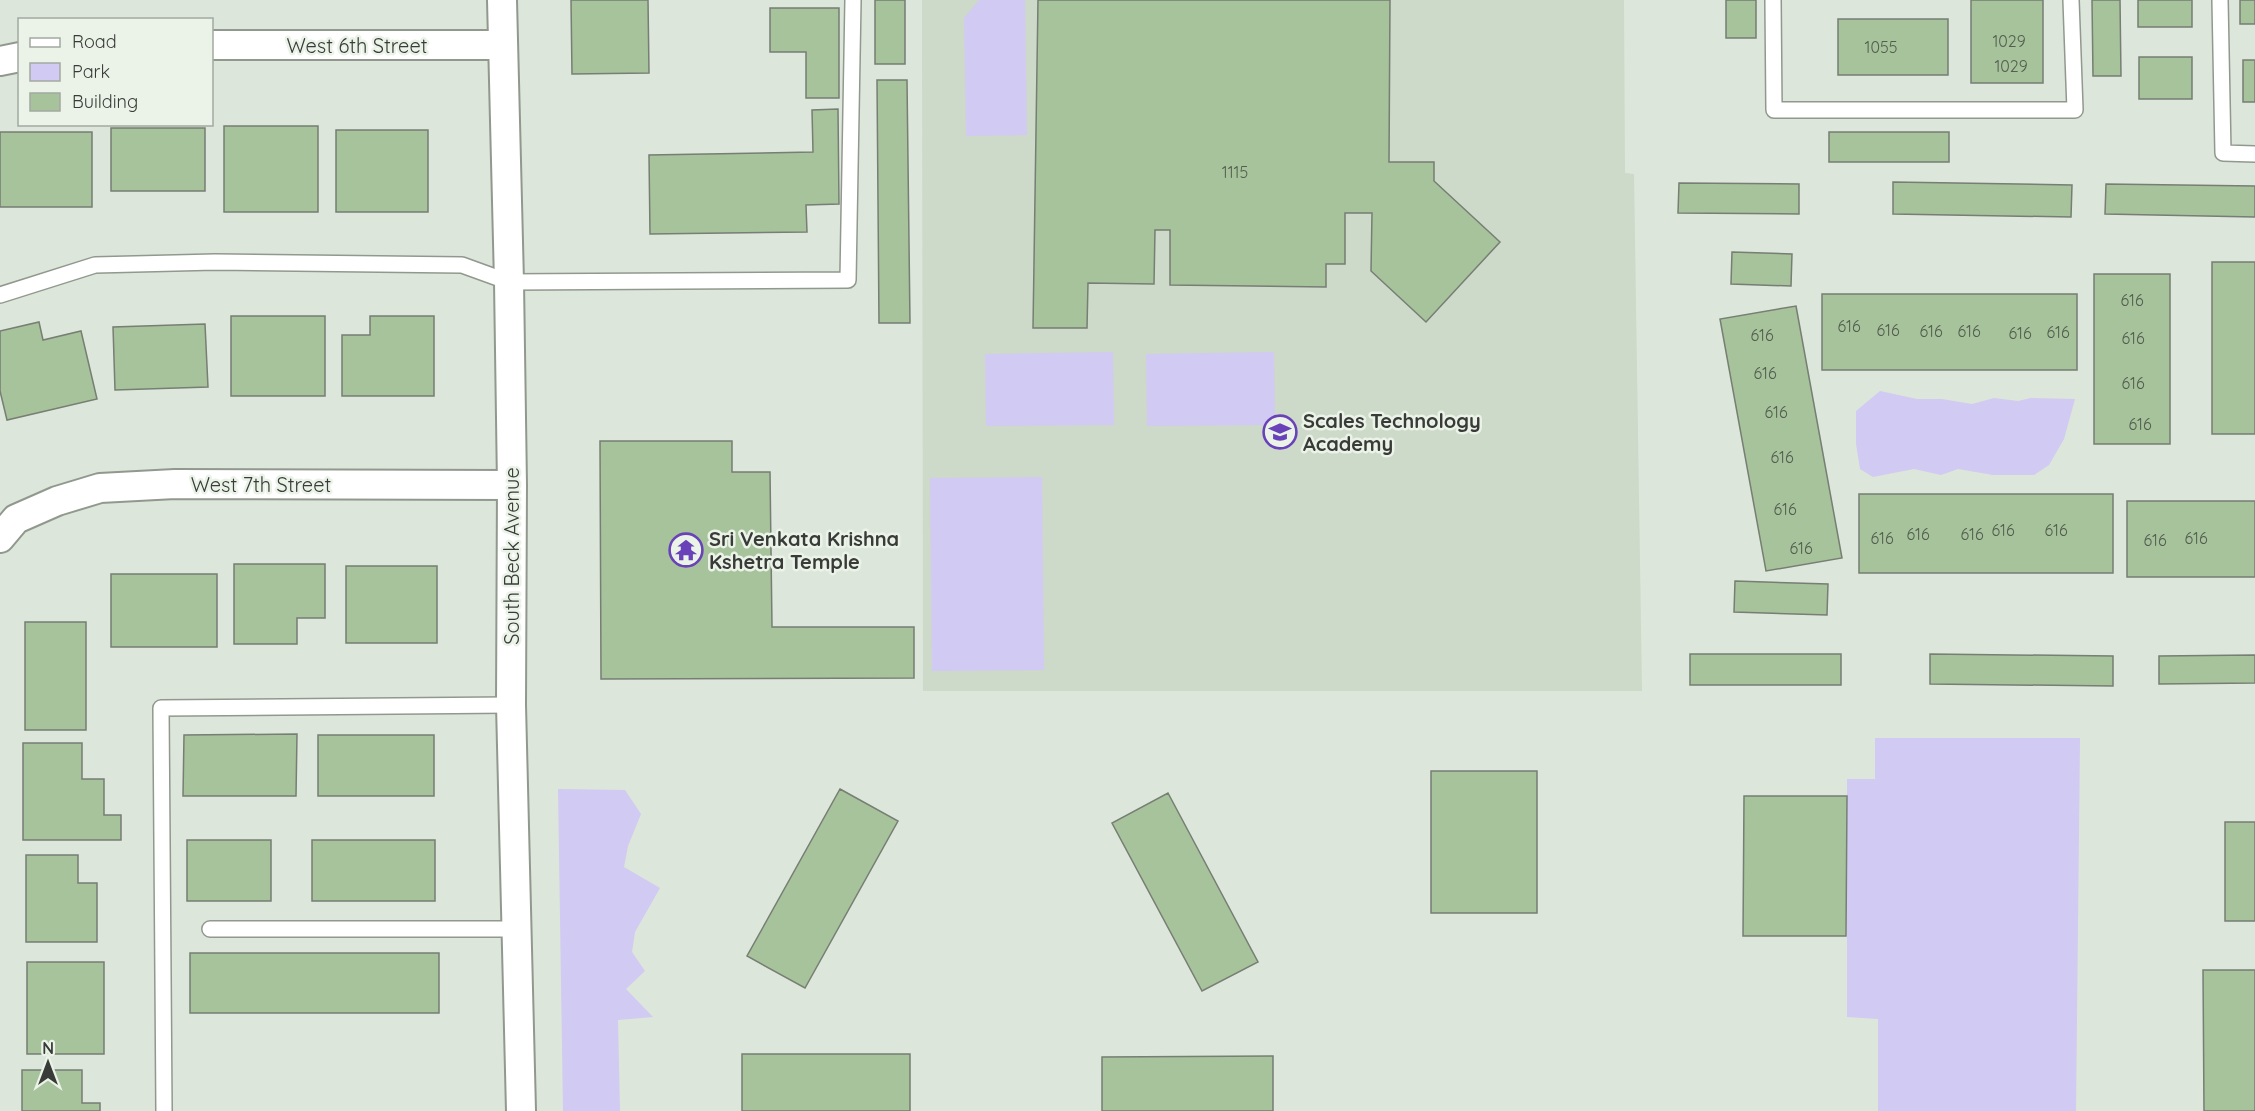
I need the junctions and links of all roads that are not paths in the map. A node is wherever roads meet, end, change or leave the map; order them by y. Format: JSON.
{"nodes":[{"id":1,"x":502,"y":0,"type":"edge"},
{"id":2,"x":853,"y":0,"type":"edge"},
{"id":3,"x":1773,"y":0,"type":"edge"},
{"id":4,"x":2071,"y":0,"type":"edge"},
{"id":5,"x":2220,"y":0,"type":"edge"},
{"id":6,"x":213,"y":45,"type":"edge"},
{"id":7,"x":503,"y":45,"type":"junction"},
{"id":8,"x":18,"y":57,"type":"edge"},
{"id":9,"x":0,"y":61,"type":"edge"},
{"id":10,"x":2255,"y":154,"type":"edge"},
{"id":11,"x":509,"y":282,"type":"junction"},
{"id":12,"x":0,"y":295,"type":"edge"},
{"id":13,"x":512,"y":485,"type":"junction"},
{"id":14,"x":8,"y":528,"type":"edge"},
{"id":15,"x":511,"y":705,"type":"junction"},
{"id":16,"x":210,"y":929,"type":"dead end"},
{"id":17,"x":516,"y":929,"type":"junction"},
{"id":18,"x":164,"y":1111,"type":"edge"},
{"id":19,"x":521,"y":1111,"type":"edge"}],
"edges":[{"from":1,"to":7,"type":"street","name":"South Beck Avenue"},
{"from":2,"to":11,"type":"lane"},
{"from":3,"to":4,"type":"lane"},
{"from":5,"to":10,"type":"lane"},
{"from":6,"to":7,"type":"street","name":"West 6th Street"},
{"from":7,"to":11,"type":"street","name":"South Beck Avenue"},
{"from":8,"to":9,"type":"street"},
{"from":11,"to":12,"type":"lane"},
{"from":11,"to":13,"type":"street","name":"South Beck Avenue"},
{"from":13,"to":14,"type":"street","name":"West 7th Street"},
{"from":13,"to":15,"type":"street","name":"South Beck Avenue"},
{"from":15,"to":17,"type":"street","name":"South Beck Avenue"},
{"from":15,"to":18,"type":"lane"},
{"from":16,"to":17,"type":"lane"},
{"from":17,"to":19,"type":"street","name":"South Beck Avenue"}]}
